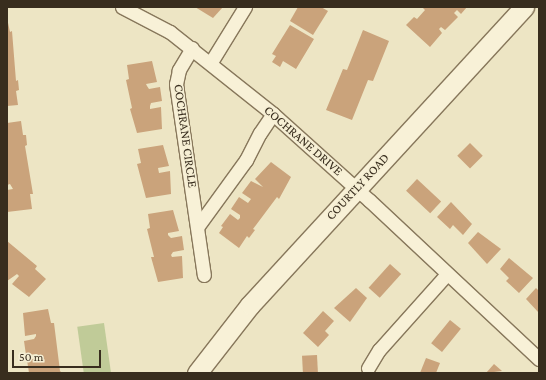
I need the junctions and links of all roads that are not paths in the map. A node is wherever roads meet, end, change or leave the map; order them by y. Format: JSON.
{"nodes":[{"id":1,"x":122,"y":7,"type":"edge"},
{"id":2,"x":245,"y":7,"type":"edge"},
{"id":3,"x":524,"y":7,"type":"edge"},
{"id":4,"x":192,"y":48,"type":"junction"},
{"id":5,"x":211,"y":62,"type":"junction"},
{"id":6,"x":273,"y":114,"type":"junction"},
{"id":7,"x":357,"y":188,"type":"junction"},
{"id":8,"x":198,"y":226,"type":"junction"},
{"id":9,"x":447,"y":274,"type":"junction"},
{"id":10,"x":204,"y":275,"type":"dead end"},
{"id":11,"x":539,"y":359,"type":"edge"},
{"id":12,"x":368,"y":368,"type":"dead end"},
{"id":13,"x":197,"y":373,"type":"edge"}],
"edges":[{"from":1,"to":4,"type":"street","name":"COCHRANE DRIVE"},
{"from":2,"to":5,"type":"street"},
{"from":3,"to":7,"type":"street","name":"COURTLY ROAD"},
{"from":4,"to":5,"type":"street","name":"COCHRANE DRIVE"},
{"from":4,"to":8,"type":"street","name":"COCHRANE CIRCLE"},
{"from":5,"to":6,"type":"street","name":"COCHRANE DRIVE"},
{"from":6,"to":7,"type":"street","name":"COCHRANE DRIVE"},
{"from":6,"to":8,"type":"street"},
{"from":7,"to":9,"type":"street","name":"COCHRANE DRIVE"},
{"from":7,"to":13,"type":"street","name":"COURTLY ROAD"},
{"from":8,"to":10,"type":"street","name":"COCHRANE CIRCLE"},
{"from":9,"to":11,"type":"street","name":"COCHRANE DRIVE"},
{"from":9,"to":12,"type":"street"}]}
